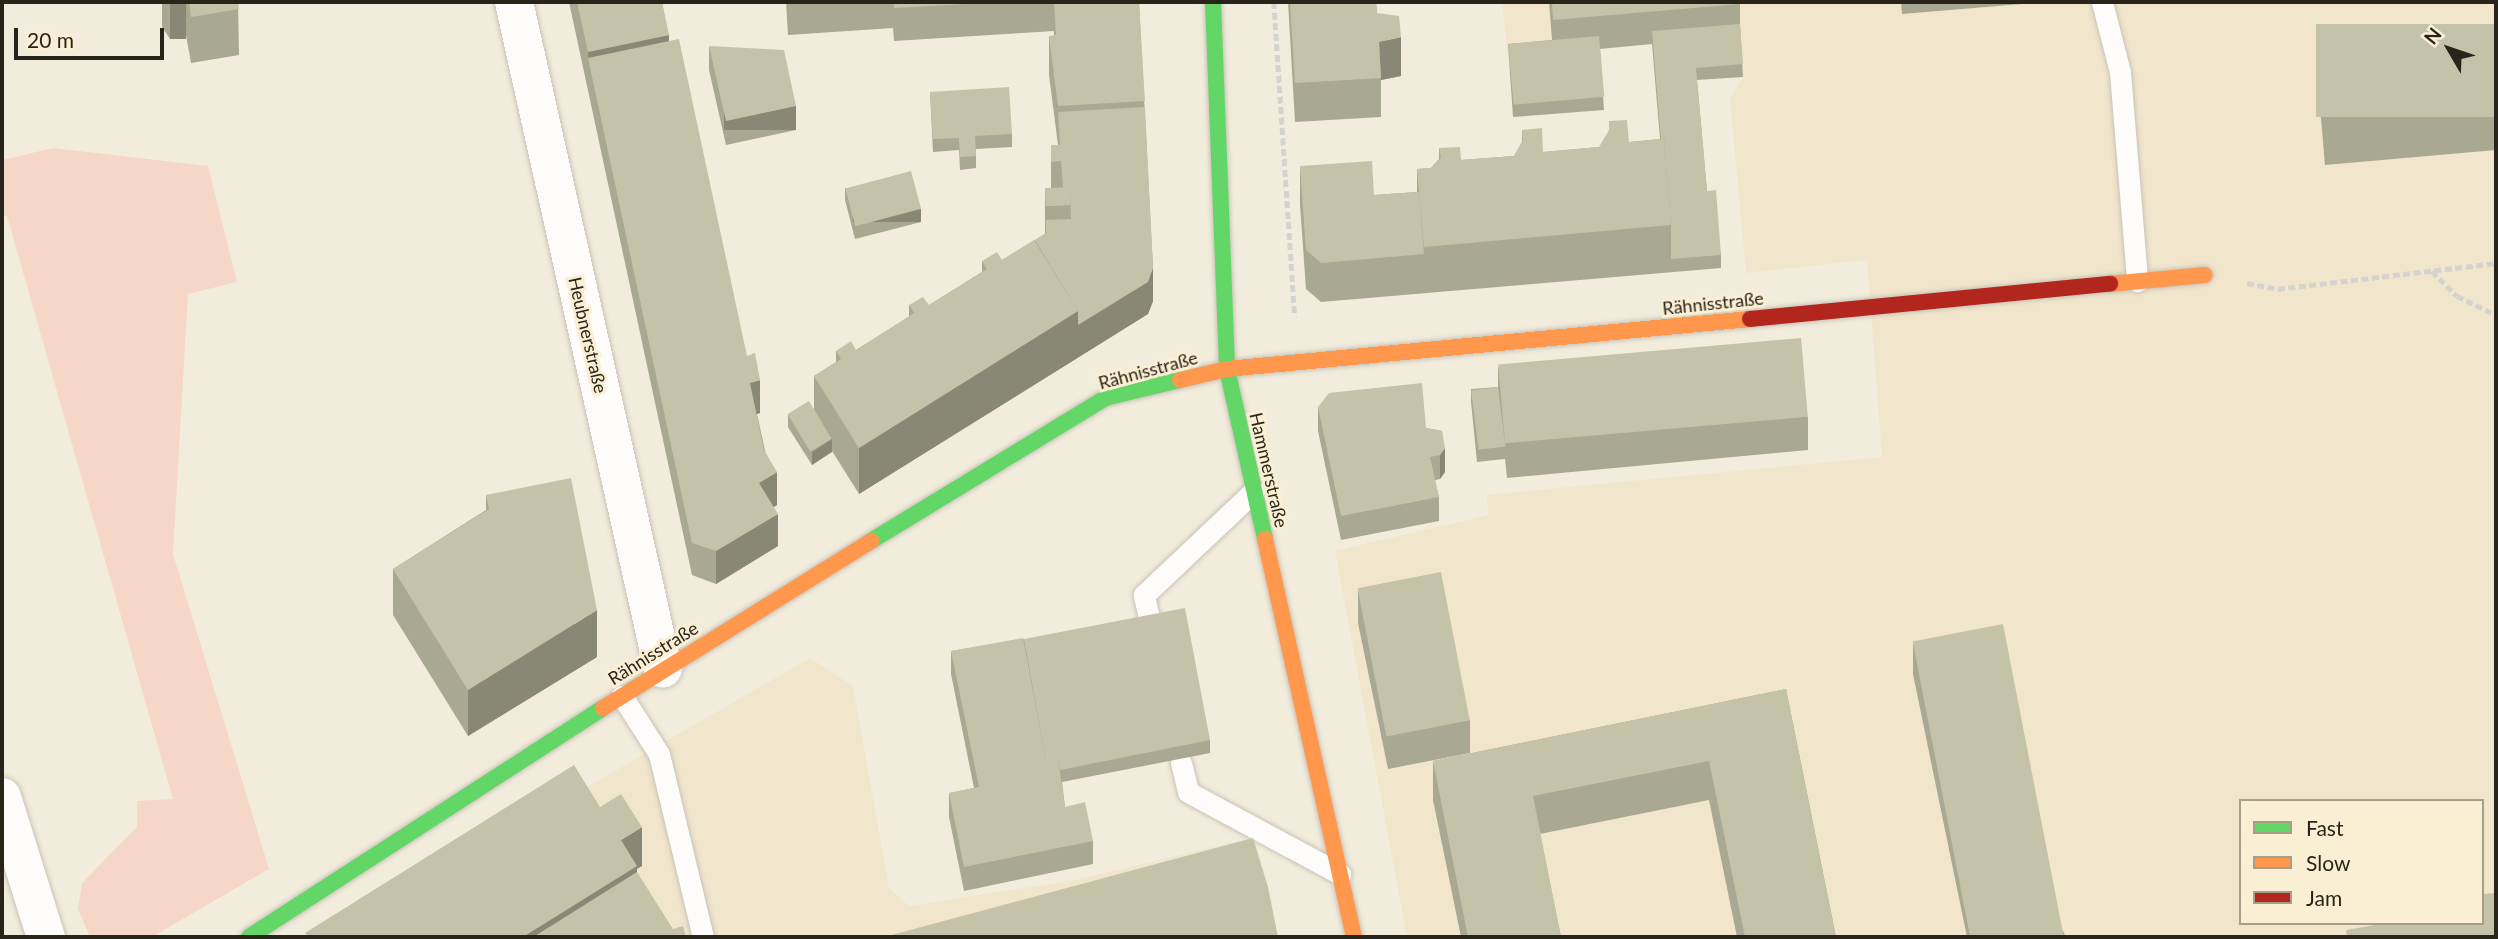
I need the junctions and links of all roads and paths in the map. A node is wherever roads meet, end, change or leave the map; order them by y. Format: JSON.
{"nodes":[{"id":1,"x":514,"y":2,"type":"edge"},
{"id":2,"x":1213,"y":2,"type":"edge"},
{"id":3,"x":1274,"y":2,"type":"edge"},
{"id":4,"x":2102,"y":2,"type":"edge"},
{"id":5,"x":2496,"y":263,"type":"edge"},
{"id":6,"x":2431,"y":270,"type":"junction"},
{"id":7,"x":2205,"y":275,"type":"joint"},
{"id":8,"x":2137,"y":281,"type":"junction"},
{"id":9,"x":2496,"y":315,"type":"edge"},
{"id":10,"x":1298,"y":363,"type":"junction"},
{"id":11,"x":1227,"y":369,"type":"junction"},
{"id":12,"x":1254,"y":491,"type":"junction"},
{"id":13,"x":1150,"y":622,"type":"edge"},
{"id":14,"x":663,"y":669,"type":"junction"},
{"id":15,"x":622,"y":695,"type":"junction"},
{"id":16,"x":1181,"y":764,"type":"dead end"},
{"id":17,"x":2,"y":797,"type":"edge"},
{"id":18,"x":1340,"y":874,"type":"junction"},
{"id":19,"x":46,"y":937,"type":"edge"},
{"id":20,"x":249,"y":937,"type":"edge"},
{"id":21,"x":702,"y":937,"type":"edge"},
{"id":22,"x":1354,"y":937,"type":"edge"}],
"edges":[{"from":1,"to":14,"type":"street","name":"Heubnerstraße"},
{"from":2,"to":11,"type":"street","name":"Hammerstraße"},
{"from":3,"to":10,"type":"path"},
{"from":4,"to":8,"type":"lane"},
{"from":5,"to":6,"type":"path"},
{"from":6,"to":7,"type":"path"},
{"from":6,"to":9,"type":"path"},
{"from":7,"to":8,"type":"street","name":"Rähnisstraße"},
{"from":8,"to":10,"type":"street","name":"Rähnisstraße"},
{"from":10,"to":11,"type":"street","name":"Rähnisstraße"},
{"from":11,"to":12,"type":"street","name":"Hammerstraße"},
{"from":11,"to":14,"type":"street","name":"Rähnisstraße"},
{"from":12,"to":13,"type":"lane"},
{"from":12,"to":18,"type":"street","name":"Hammerstraße"},
{"from":14,"to":15,"type":"street","name":"Rähnisstraße"},
{"from":15,"to":20,"type":"street","name":"Rähnisstraße"},
{"from":15,"to":21,"type":"lane"},
{"from":16,"to":18,"type":"lane"},
{"from":17,"to":19,"type":"street"},
{"from":18,"to":22,"type":"street","name":"Hammerstraße"}]}
